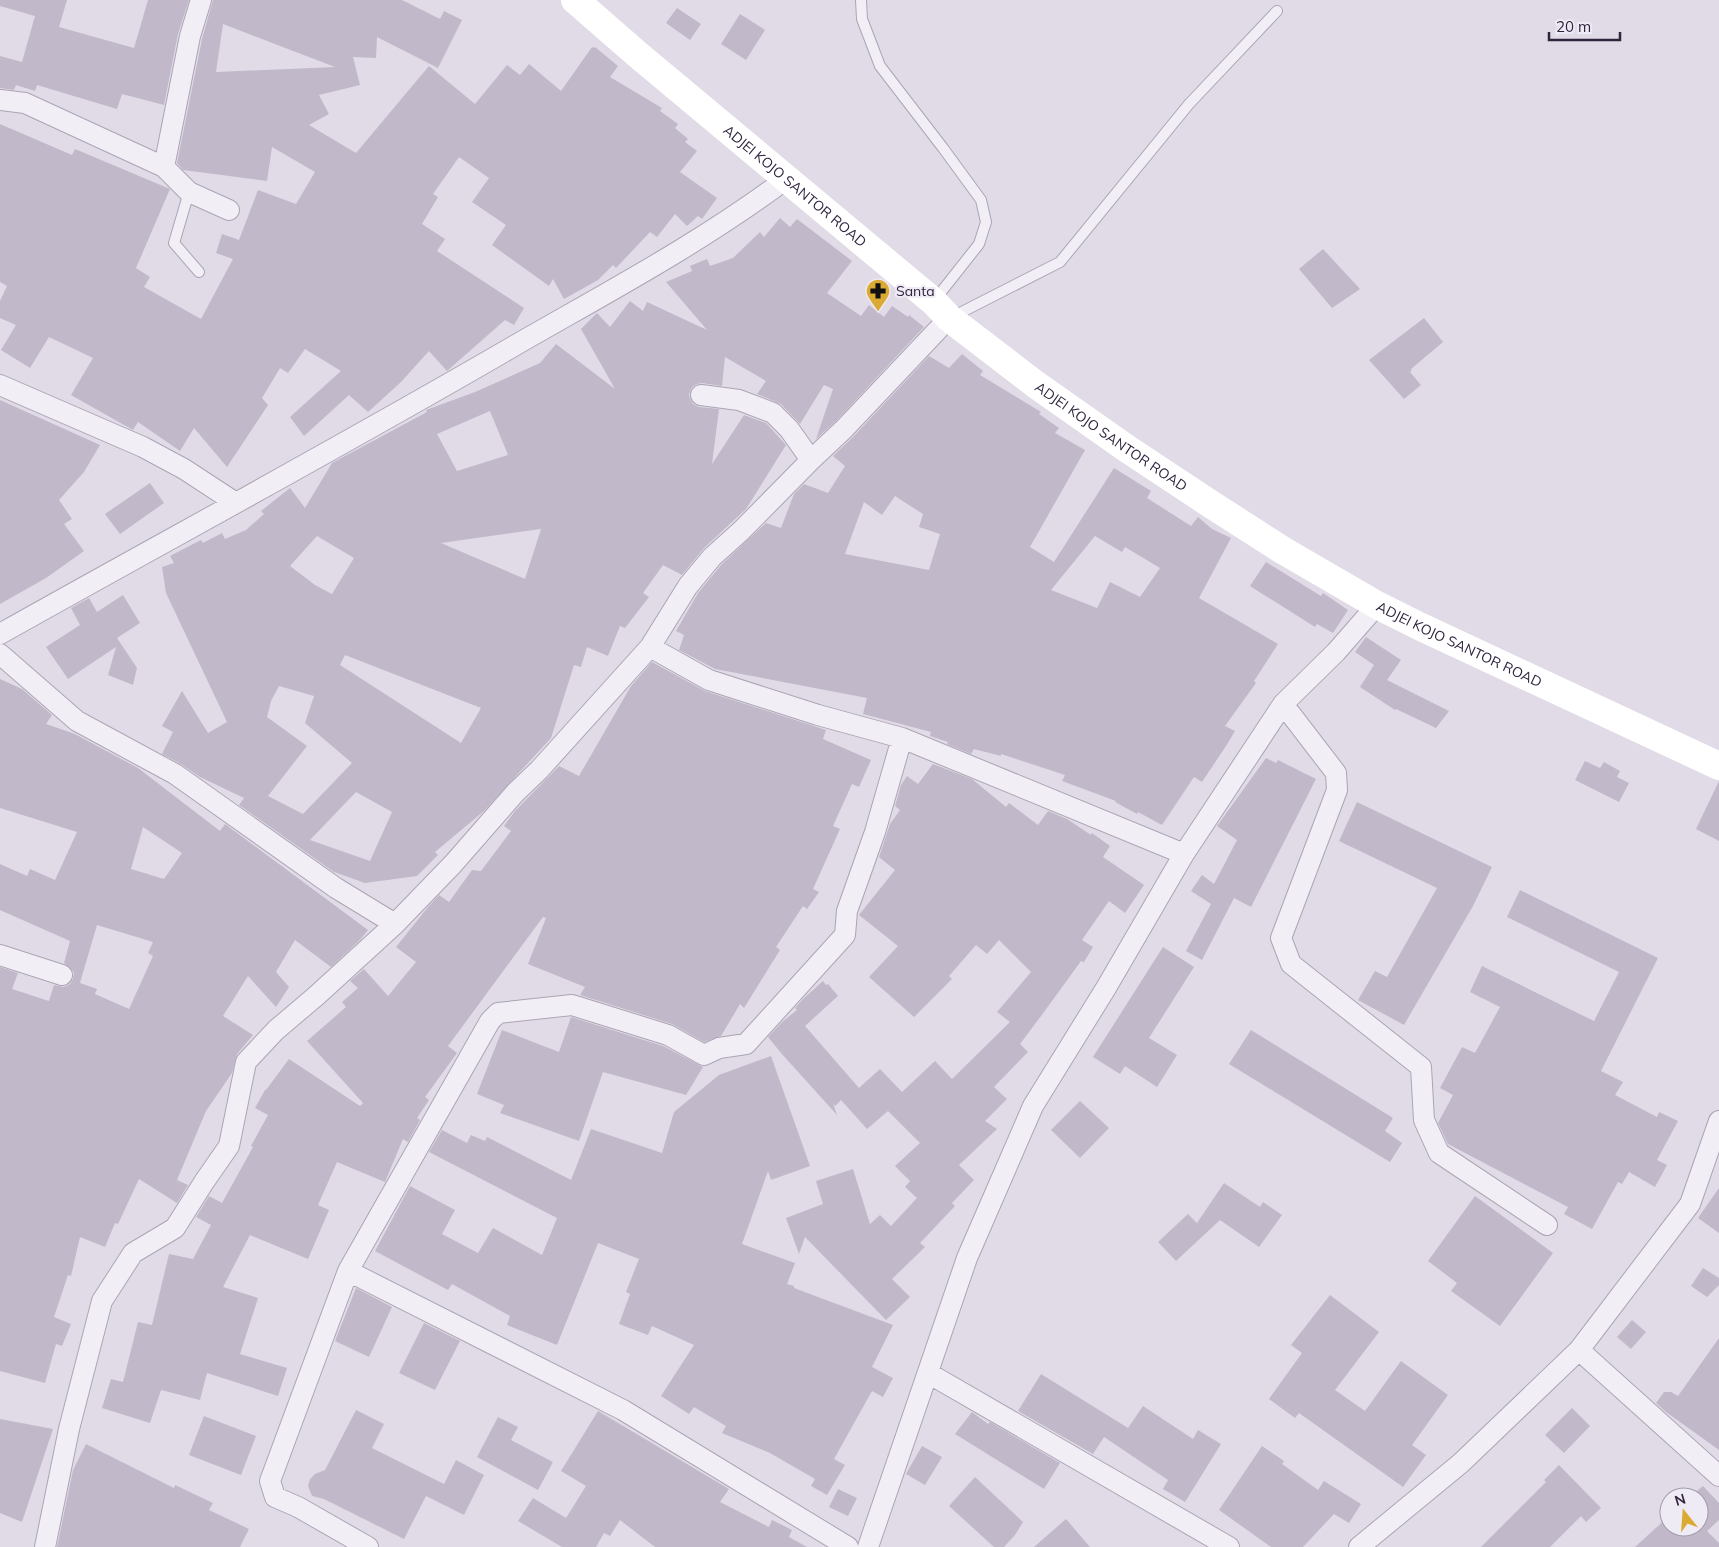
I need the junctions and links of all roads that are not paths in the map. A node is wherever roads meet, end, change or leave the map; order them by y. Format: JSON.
{"nodes":[{"id":1,"x":201,"y":0,"type":"edge"},
{"id":2,"x":575,"y":0,"type":"edge"},
{"id":3,"x":861,"y":0,"type":"edge"},
{"id":4,"x":1277,"y":11,"type":"dead end"},
{"id":5,"x":0,"y":100,"type":"edge"},
{"id":6,"x":164,"y":167,"type":"junction"},
{"id":7,"x":786,"y":179,"type":"junction"},
{"id":8,"x":189,"y":192,"type":"junction"},
{"id":9,"x":229,"y":210,"type":"dead end"},
{"id":10,"x":199,"y":272,"type":"dead end"},
{"id":11,"x":942,"y":310,"type":"junction"},
{"id":12,"x":0,"y":385,"type":"edge"},
{"id":13,"x":701,"y":395,"type":"dead end"},
{"id":14,"x":811,"y":460,"type":"junction"},
{"id":15,"x":236,"y":503,"type":"junction"},
{"id":16,"x":1377,"y":605,"type":"junction"},
{"id":17,"x":0,"y":634,"type":"edge"},
{"id":18,"x":650,"y":647,"type":"junction"},
{"id":19,"x":0,"y":654,"type":"edge"},
{"id":20,"x":1283,"y":704,"type":"junction"},
{"id":21,"x":902,"y":738,"type":"junction"},
{"id":22,"x":1719,"y":766,"type":"edge"},
{"id":23,"x":1184,"y":854,"type":"junction"},
{"id":24,"x":394,"y":924,"type":"junction"},
{"id":25,"x":0,"y":955,"type":"edge"},
{"id":26,"x":62,"y":975,"type":"dead end"},
{"id":27,"x":1719,"y":1120,"type":"edge"},
{"id":28,"x":1548,"y":1225,"type":"dead end"},
{"id":29,"x":348,"y":1271,"type":"junction"},
{"id":30,"x":1579,"y":1350,"type":"junction"},
{"id":31,"x":928,"y":1374,"type":"junction"},
{"id":32,"x":1719,"y":1476,"type":"edge"},
{"id":33,"x":45,"y":1547,"type":"edge"},
{"id":34,"x":368,"y":1547,"type":"edge"},
{"id":35,"x":848,"y":1547,"type":"edge"},
{"id":36,"x":868,"y":1547,"type":"edge"},
{"id":37,"x":1229,"y":1547,"type":"edge"},
{"id":38,"x":1359,"y":1547,"type":"edge"}],
"edges":[{"from":1,"to":6,"type":"street"},
{"from":2,"to":7,"type":"street","name":"ADJEI KOJO SANTOR ROAD"},
{"from":3,"to":11,"type":"lane"},
{"from":4,"to":11,"type":"lane"},
{"from":5,"to":6,"type":"street"},
{"from":6,"to":8,"type":"street"},
{"from":7,"to":11,"type":"street","name":"ADJEI KOJO SANTOR ROAD"},
{"from":7,"to":15,"type":"street"},
{"from":8,"to":9,"type":"street"},
{"from":8,"to":10,"type":"lane"},
{"from":11,"to":14,"type":"street"},
{"from":11,"to":16,"type":"street","name":"ADJEI KOJO SANTOR ROAD"},
{"from":12,"to":15,"type":"street"},
{"from":13,"to":14,"type":"street"},
{"from":14,"to":18,"type":"street"},
{"from":15,"to":17,"type":"street"},
{"from":16,"to":20,"type":"street"},
{"from":16,"to":22,"type":"street","name":"ADJEI KOJO SANTOR ROAD"},
{"from":18,"to":21,"type":"street"},
{"from":18,"to":24,"type":"street"},
{"from":19,"to":24,"type":"street"},
{"from":20,"to":23,"type":"street"},
{"from":20,"to":28,"type":"street"},
{"from":21,"to":23,"type":"street"},
{"from":21,"to":29,"type":"street"},
{"from":23,"to":31,"type":"street"},
{"from":24,"to":33,"type":"street"},
{"from":25,"to":26,"type":"street"},
{"from":27,"to":30,"type":"street"},
{"from":29,"to":34,"type":"street"},
{"from":29,"to":35,"type":"street"},
{"from":30,"to":32,"type":"street"},
{"from":30,"to":38,"type":"street"},
{"from":31,"to":36,"type":"street"},
{"from":31,"to":37,"type":"street"}]}
